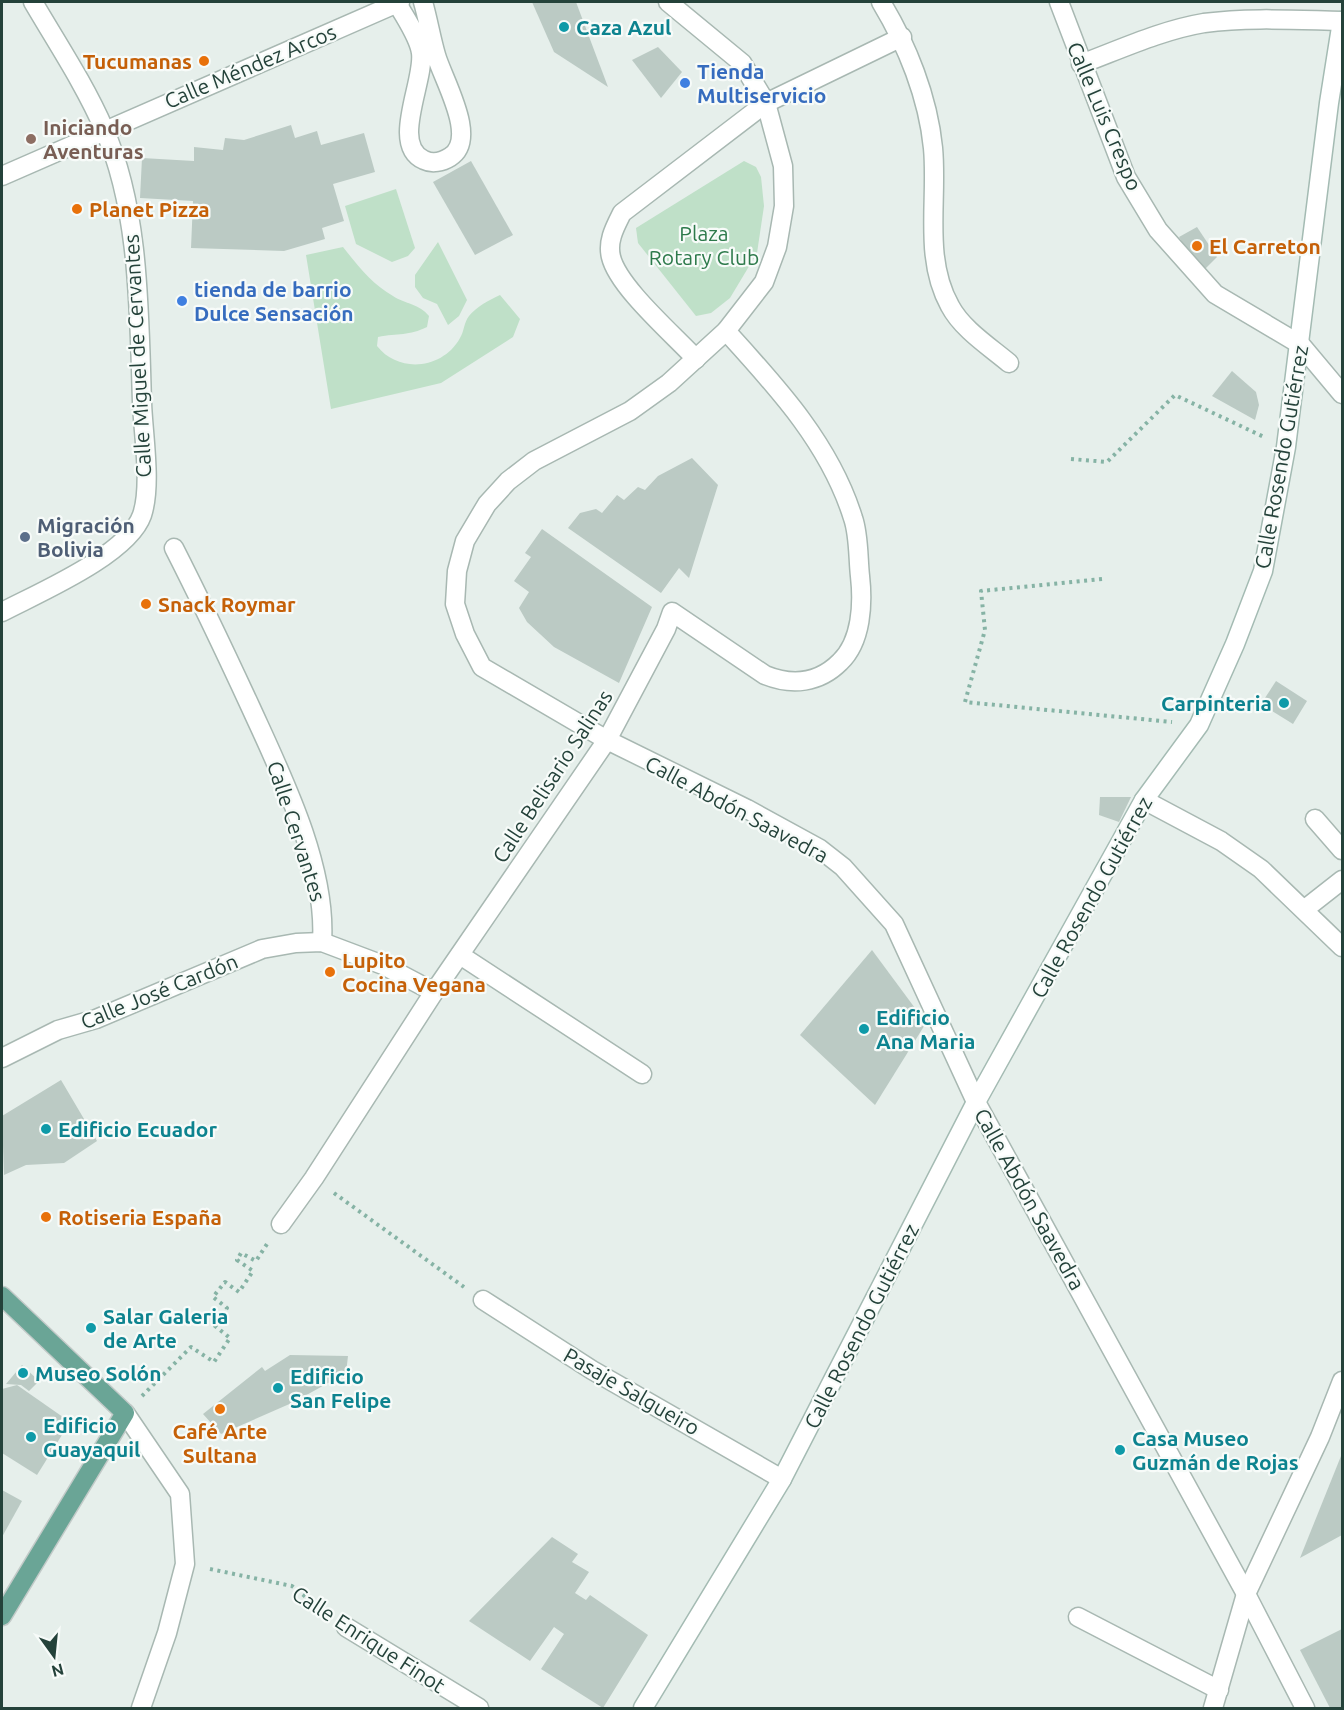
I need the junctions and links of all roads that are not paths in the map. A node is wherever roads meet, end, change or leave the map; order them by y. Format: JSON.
{"nodes":[{"id":1,"x":33,"y":2,"type":"edge"},
{"id":2,"x":399,"y":2,"type":"edge"},
{"id":3,"x":423,"y":2,"type":"edge"},
{"id":4,"x":668,"y":2,"type":"edge"},
{"id":5,"x":881,"y":2,"type":"edge"},
{"id":6,"x":1059,"y":2,"type":"edge"},
{"id":7,"x":1342,"y":21,"type":"edge"},
{"id":8,"x":902,"y":37,"type":"junction"},
{"id":9,"x":1081,"y":64,"type":"junction"},
{"id":10,"x":766,"y":103,"type":"junction"},
{"id":11,"x":104,"y":129,"type":"junction"},
{"id":12,"x":2,"y":176,"type":"edge"},
{"id":13,"x":726,"y":331,"type":"junction"},
{"id":14,"x":1301,"y":345,"type":"junction"},
{"id":15,"x":696,"y":359,"type":"junction"},
{"id":16,"x":1009,"y":363,"type":"dead end"},
{"id":17,"x":1342,"y":394,"type":"edge"},
{"id":18,"x":174,"y":548,"type":"dead end"},
{"id":19,"x":2,"y":612,"type":"edge"},
{"id":20,"x":607,"y":740,"type":"junction"},
{"id":21,"x":1144,"y":800,"type":"junction"},
{"id":22,"x":1315,"y":819,"type":"dead end"},
{"id":23,"x":1342,"y":850,"type":"edge"},
{"id":24,"x":1342,"y":880,"type":"edge"},
{"id":25,"x":1305,"y":909,"type":"junction"},
{"id":26,"x":322,"y":942,"type":"junction"},
{"id":27,"x":1342,"y":947,"type":"edge"},
{"id":28,"x":460,"y":955,"type":"junction"},
{"id":29,"x":434,"y":992,"type":"junction"},
{"id":30,"x":2,"y":1058,"type":"edge"},
{"id":31,"x":642,"y":1074,"type":"dead end"},
{"id":32,"x":976,"y":1102,"type":"junction"},
{"id":33,"x":281,"y":1224,"type":"road end"},
{"id":34,"x":2,"y":1296,"type":"edge"},
{"id":35,"x":483,"y":1300,"type":"road end"},
{"id":36,"x":1342,"y":1381,"type":"edge"},
{"id":37,"x":125,"y":1413,"type":"junction"},
{"id":38,"x":782,"y":1479,"type":"junction"},
{"id":39,"x":1246,"y":1594,"type":"junction"},
{"id":40,"x":2,"y":1616,"type":"edge"},
{"id":41,"x":1078,"y":1617,"type":"dead end"},
{"id":42,"x":346,"y":1627,"type":"road end"},
{"id":43,"x":1220,"y":1690,"type":"junction"},
{"id":44,"x":141,"y":1708,"type":"edge"},
{"id":45,"x":478,"y":1708,"type":"edge"},
{"id":46,"x":643,"y":1708,"type":"edge"},
{"id":47,"x":1213,"y":1708,"type":"edge"},
{"id":48,"x":1305,"y":1708,"type":"edge"}],
"edges":[{"from":1,"to":11,"type":"street","name":"Calle Miguel de Cervantes"},
{"from":2,"to":3,"type":"street"},
{"from":2,"to":11,"type":"street","name":"Calle Méndez Arcos"},
{"from":4,"to":10,"type":"street","name":"Calle Abdón Saavedra"},
{"from":5,"to":8,"type":"street"},
{"from":6,"to":9,"type":"street","name":"Calle Luis Crespo"},
{"from":7,"to":9,"type":"street"},
{"from":7,"to":14,"type":"street","name":"Calle Rosendo Gutiérrez"},
{"from":8,"to":10,"type":"street"},
{"from":8,"to":16,"type":"street"},
{"from":9,"to":14,"type":"street","name":"Calle Luis Crespo"},
{"from":10,"to":13,"type":"street","name":"Calle Abdón Saavedra"},
{"from":10,"to":15,"type":"street"},
{"from":11,"to":12,"type":"street","name":"Calle Méndez Arcos"},
{"from":11,"to":19,"type":"street","name":"Calle Miguel de Cervantes"},
{"from":13,"to":15,"type":"street","name":"Calle Abdón Saavedra"},
{"from":13,"to":20,"type":"street","name":"Calle Belisario Salinas"},
{"from":14,"to":17,"type":"street","name":"Calle Luis Crespo"},
{"from":14,"to":21,"type":"street","name":"Calle Rosendo Gutiérrez"},
{"from":15,"to":20,"type":"street","name":"Calle Abdón Saavedra"},
{"from":18,"to":26,"type":"street","name":"Calle Cervantes"},
{"from":20,"to":28,"type":"street","name":"Calle Belisario Salinas"},
{"from":20,"to":32,"type":"street","name":"Calle Abdón Saavedra"},
{"from":21,"to":25,"type":"street"},
{"from":21,"to":32,"type":"street","name":"Calle Rosendo Gutiérrez"},
{"from":22,"to":23,"type":"street"},
{"from":24,"to":25,"type":"street"},
{"from":25,"to":27,"type":"street"},
{"from":26,"to":29,"type":"street"},
{"from":26,"to":30,"type":"street","name":"Calle José Cardón"},
{"from":28,"to":29,"type":"street","name":"Calle Belisario Salinas"},
{"from":28,"to":31,"type":"street"},
{"from":29,"to":33,"type":"street","name":"Calle Belisario Salinas"},
{"from":32,"to":38,"type":"street","name":"Calle Rosendo Gutiérrez"},
{"from":32,"to":39,"type":"street","name":"Calle Abdón Saavedra"},
{"from":34,"to":37,"type":"main road"},
{"from":35,"to":38,"type":"street","name":"Pasaje Salgueiro"},
{"from":36,"to":39,"type":"street"},
{"from":37,"to":40,"type":"main road"},
{"from":37,"to":44,"type":"street"},
{"from":38,"to":46,"type":"street","name":"Calle Rosendo Gutiérrez"},
{"from":39,"to":43,"type":"street"},
{"from":39,"to":48,"type":"street","name":"Calle Abdón Saavedra"},
{"from":41,"to":43,"type":"street"},
{"from":42,"to":45,"type":"street","name":"Calle Enrique Finot"},
{"from":43,"to":47,"type":"street"}]}
